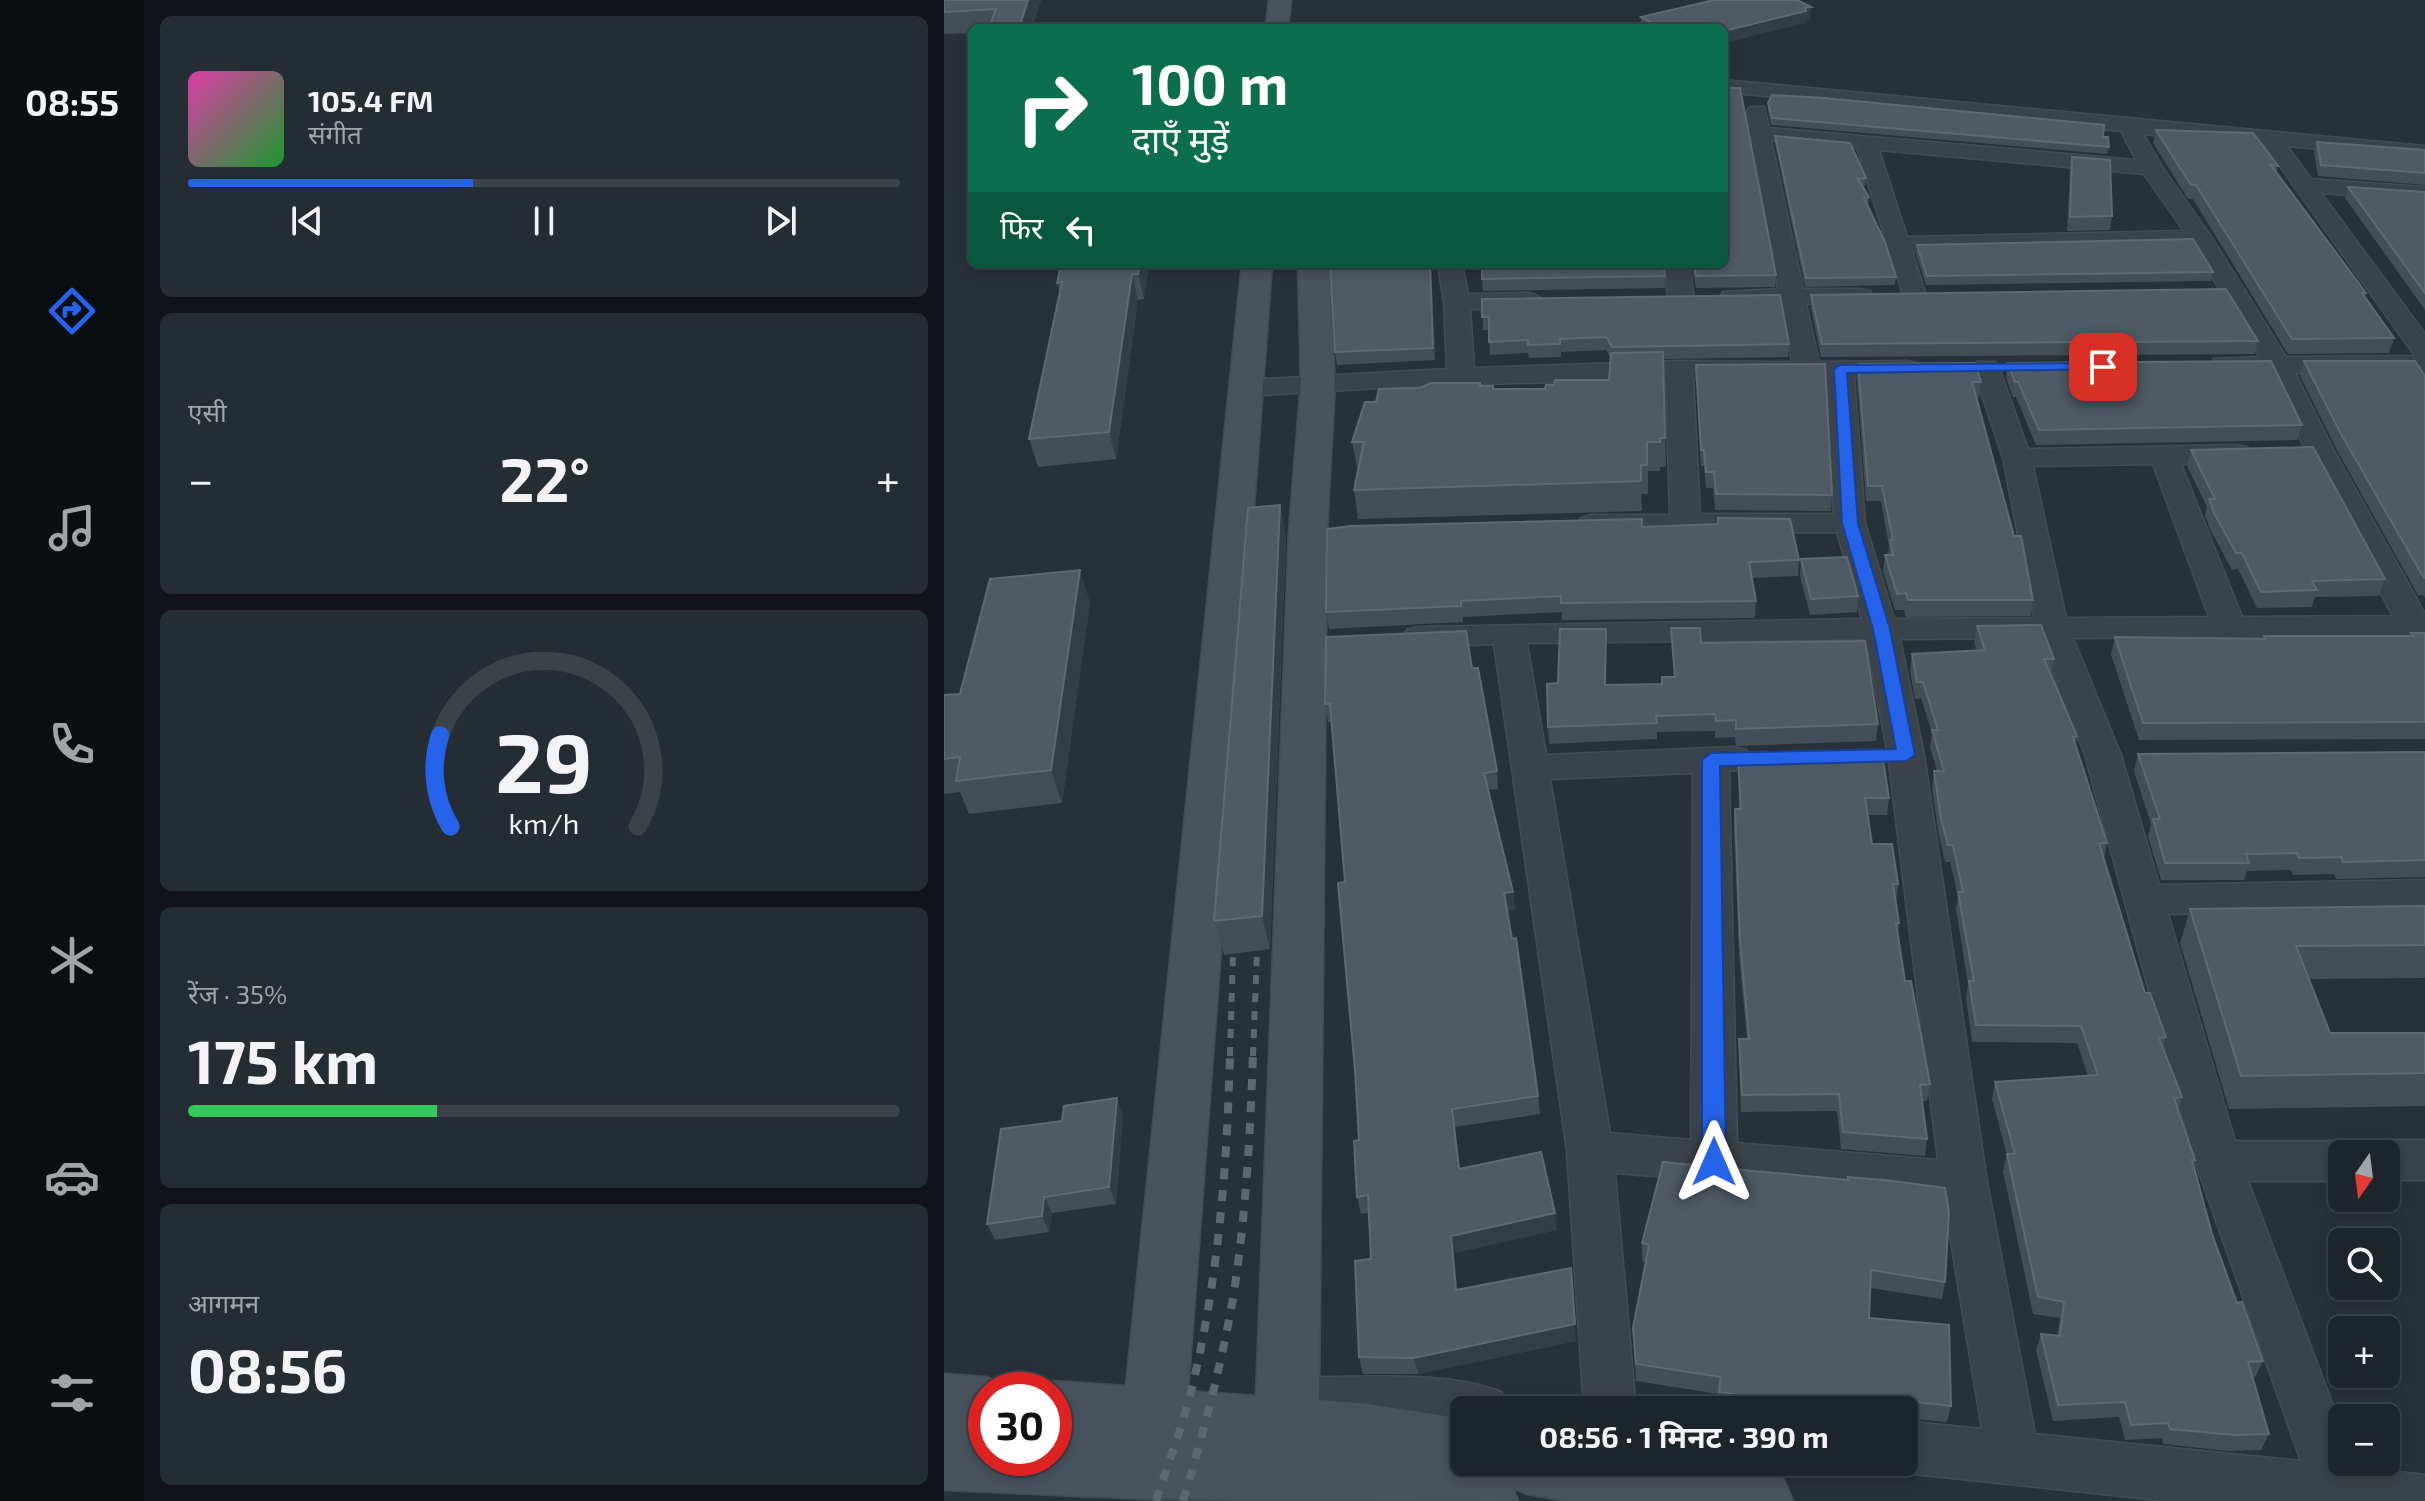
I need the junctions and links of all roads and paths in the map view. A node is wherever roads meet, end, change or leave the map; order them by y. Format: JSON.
{"nodes":[{"id":1,"x":1280,"y":0,"type":"edge"},
{"id":2,"x":1277,"y":24,"type":"edge"},
{"id":3,"x":1728,"y":86,"type":"edge"},
{"id":4,"x":1756,"y":89,"type":"junction"},
{"id":5,"x":2129,"y":126,"type":"junction"},
{"id":6,"x":1759,"y":133,"type":"junction"},
{"id":7,"x":2270,"y":138,"type":"junction"},
{"id":8,"x":1866,"y":144,"type":"junction"},
{"id":9,"x":2425,"y":152,"type":"edge"},
{"id":10,"x":2151,"y":168,"type":"junction"},
{"id":11,"x":2303,"y":185,"type":"junction"},
{"id":12,"x":2425,"y":194,"type":"edge"},
{"id":13,"x":2200,"y":238,"type":"junction"},
{"id":14,"x":1898,"y":244,"type":"junction"},
{"id":15,"x":1257,"y":268,"type":"edge"},
{"id":16,"x":1313,"y":268,"type":"edge"},
{"id":17,"x":1451,"y":268,"type":"edge"},
{"id":18,"x":1677,"y":268,"type":"edge"},
{"id":19,"x":2230,"y":291,"type":"junction"},
{"id":20,"x":2199,"y":292,"type":"edge"},
{"id":21,"x":1946,"y":295,"type":"edge"},
{"id":22,"x":1914,"y":296,"type":"junction"},
{"id":23,"x":1794,"y":297,"type":"junction"},
{"id":24,"x":1649,"y":298,"type":"edge"},
{"id":25,"x":1681,"y":298,"type":"junction"},
{"id":26,"x":1553,"y":300,"type":"edge"},
{"id":27,"x":1457,"y":302,"type":"junction"},
{"id":28,"x":2425,"y":352,"type":"edge"},
{"id":29,"x":2425,"y":364,"type":"edge"},
{"id":30,"x":2201,"y":365,"type":"edge"},
{"id":31,"x":2278,"y":365,"type":"junction"},
{"id":32,"x":1928,"y":368,"type":"edge"},
{"id":33,"x":1986,"y":368,"type":"dead end"},
{"id":34,"x":1679,"y":369,"type":"junction"},
{"id":35,"x":1824,"y":369,"type":"junction"},
{"id":36,"x":1461,"y":374,"type":"junction"},
{"id":37,"x":1318,"y":383,"type":"junction"},
{"id":38,"x":1246,"y":388,"type":"junction"},
{"id":39,"x":2320,"y":451,"type":"junction"},
{"id":40,"x":2164,"y":456,"type":"junction"},
{"id":41,"x":2017,"y":458,"type":"junction"},
{"id":42,"x":1685,"y":522,"type":"junction"},
{"id":43,"x":1850,"y":523,"type":"junction"},
{"id":44,"x":1559,"y":525,"type":"edge"},
{"id":45,"x":2229,"y":626,"type":"junction"},
{"id":46,"x":2420,"y":626,"type":"edge"},
{"id":47,"x":2052,"y":628,"type":"junction"},
{"id":48,"x":1881,"y":629,"type":"junction"},
{"id":49,"x":1509,"y":633,"type":"junction"},
{"id":50,"x":1384,"y":639,"type":"edge"},
{"id":51,"x":1771,"y":758,"type":"edge"},
{"id":52,"x":1711,"y":760,"type":"junction"},
{"id":53,"x":1529,"y":768,"type":"junction"},
{"id":54,"x":2425,"y":895,"type":"edge"},
{"id":55,"x":2143,"y":900,"type":"junction"},
{"id":56,"x":1590,"y":1151,"type":"junction"},
{"id":57,"x":2400,"y":1160,"type":"edge"},
{"id":58,"x":2425,"y":1160,"type":"edge"},
{"id":59,"x":2218,"y":1161,"type":"junction"},
{"id":60,"x":2328,"y":1161,"type":"edge"},
{"id":61,"x":1714,"y":1162,"type":"junction"},
{"id":62,"x":1964,"y":1182,"type":"junction"},
{"id":63,"x":1609,"y":1396,"type":"edge"},
{"id":64,"x":944,"y":1405,"type":"edge"},
{"id":65,"x":1450,"y":1406,"type":"edge"},
{"id":66,"x":968,"y":1407,"type":"edge"},
{"id":67,"x":1284,"y":1433,"type":"junction"},
{"id":68,"x":1152,"y":1443,"type":"junction"},
{"id":69,"x":1918,"y":1448,"type":"edge"},
{"id":70,"x":1450,"y":1449,"type":"edge"},
{"id":71,"x":1072,"y":1453,"type":"edge"},
{"id":72,"x":944,"y":1458,"type":"edge"},
{"id":73,"x":968,"y":1458,"type":"edge"},
{"id":74,"x":2013,"y":1458,"type":"junction"},
{"id":75,"x":1611,"y":1476,"type":"edge"},
{"id":76,"x":2340,"y":1496,"type":"edge"},
{"id":77,"x":1485,"y":1501,"type":"edge"},
{"id":78,"x":1760,"y":1501,"type":"edge"},
{"id":79,"x":2423,"y":1501,"type":"edge"}],
"edges":[{"from":1,"to":2,"type":"street"},
{"from":3,"to":4,"type":"street"},
{"from":4,"to":5,"type":"street"},
{"from":4,"to":6,"type":"street"},
{"from":5,"to":7,"type":"street"},
{"from":5,"to":10,"type":"street"},
{"from":6,"to":8,"type":"street"},
{"from":6,"to":23,"type":"street"},
{"from":7,"to":9,"type":"street"},
{"from":7,"to":11,"type":"street"},
{"from":8,"to":10,"type":"street"},
{"from":8,"to":14,"type":"street"},
{"from":10,"to":13,"type":"street"},
{"from":11,"to":12,"type":"street"},
{"from":11,"to":28,"type":"street"},
{"from":13,"to":14,"type":"street"},
{"from":13,"to":19,"type":"street"},
{"from":14,"to":22,"type":"street"},
{"from":15,"to":38,"type":"street"},
{"from":16,"to":37,"type":"street"},
{"from":17,"to":27,"type":"street"},
{"from":18,"to":25,"type":"street"},
{"from":19,"to":20,"type":"street"},
{"from":19,"to":31,"type":"street"},
{"from":21,"to":22,"type":"street"},
{"from":22,"to":23,"type":"street"},
{"from":23,"to":25,"type":"street"},
{"from":23,"to":35,"type":"street"},
{"from":24,"to":25,"type":"street"},
{"from":26,"to":27,"type":"street"},
{"from":27,"to":36,"type":"street"},
{"from":29,"to":31,"type":"street"},
{"from":30,"to":31,"type":"street"},
{"from":31,"to":39,"type":"street"},
{"from":32,"to":35,"type":"street"},
{"from":33,"to":41,"type":"street"},
{"from":34,"to":35,"type":"street"},
{"from":34,"to":36,"type":"street"},
{"from":34,"to":42,"type":"street"},
{"from":35,"to":43,"type":"street"},
{"from":36,"to":37,"type":"street"},
{"from":37,"to":38,"type":"street"},
{"from":37,"to":67,"type":"street"},
{"from":38,"to":68,"type":"street"},
{"from":39,"to":40,"type":"street"},
{"from":39,"to":46,"type":"street"},
{"from":40,"to":41,"type":"street"},
{"from":40,"to":45,"type":"street"},
{"from":41,"to":47,"type":"street"},
{"from":42,"to":43,"type":"street"},
{"from":42,"to":44,"type":"street"},
{"from":43,"to":48,"type":"street"},
{"from":45,"to":46,"type":"street"},
{"from":45,"to":47,"type":"street"},
{"from":47,"to":48,"type":"street"},
{"from":47,"to":55,"type":"street"},
{"from":48,"to":49,"type":"street"},
{"from":48,"to":62,"type":"street"},
{"from":49,"to":50,"type":"street"},
{"from":49,"to":53,"type":"street"},
{"from":51,"to":52,"type":"street"},
{"from":52,"to":53,"type":"street"},
{"from":52,"to":61,"type":"street"},
{"from":53,"to":56,"type":"street"},
{"from":54,"to":55,"type":"street"},
{"from":55,"to":59,"type":"street"},
{"from":56,"to":61,"type":"street"},
{"from":56,"to":63,"type":"street"},
{"from":57,"to":58,"type":"street"},
{"from":59,"to":60,"type":"street"},
{"from":59,"to":76,"type":"street"},
{"from":61,"to":62,"type":"street"},
{"from":62,"to":74,"type":"street"},
{"from":64,"to":66,"type":"street"},
{"from":65,"to":67,"type":"street"},
{"from":67,"to":68,"type":"street"},
{"from":67,"to":70,"type":"street"},
{"from":67,"to":77,"type":"street"},
{"from":68,"to":71,"type":"street"},
{"from":69,"to":74,"type":"street"},
{"from":72,"to":73,"type":"street"},
{"from":74,"to":76,"type":"street"},
{"from":75,"to":78,"type":"street"},
{"from":76,"to":79,"type":"street"}]}
